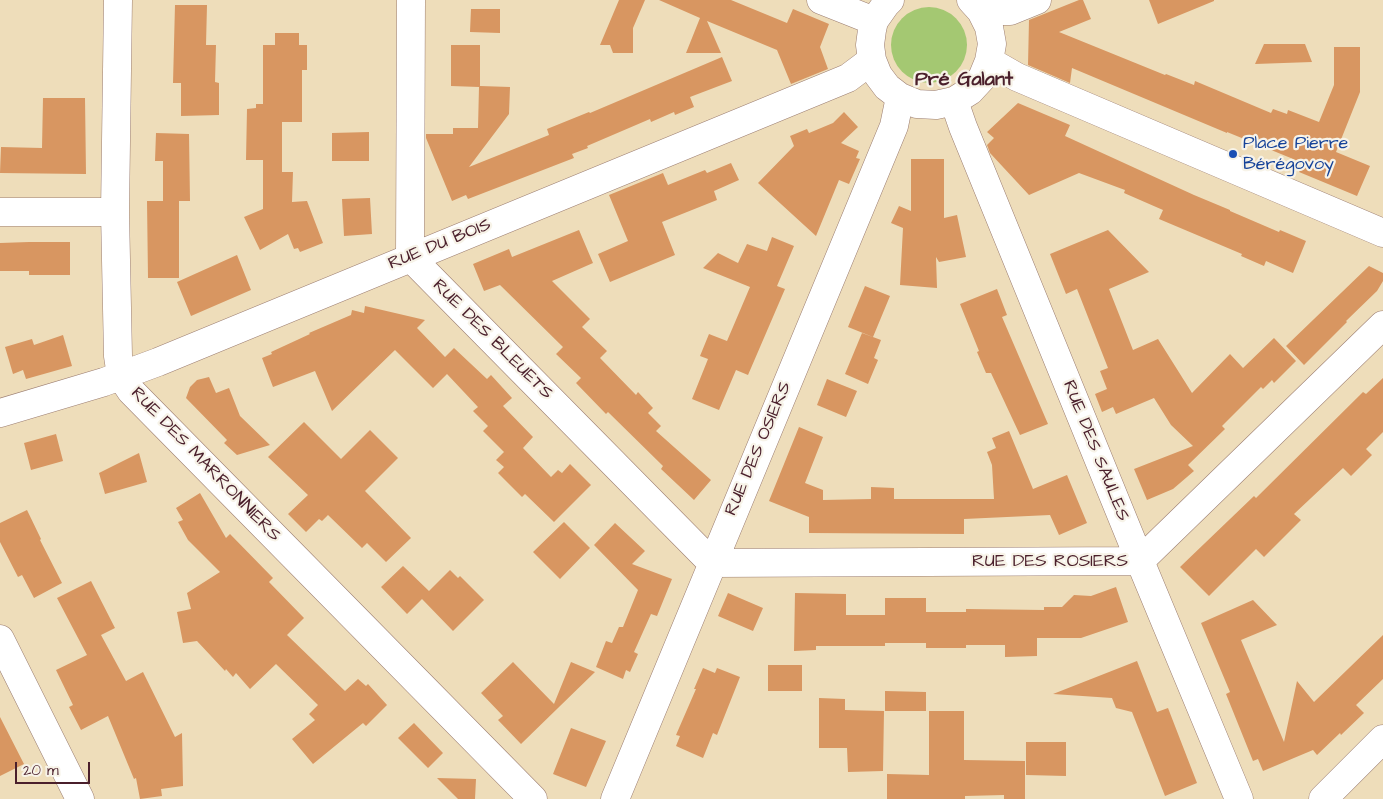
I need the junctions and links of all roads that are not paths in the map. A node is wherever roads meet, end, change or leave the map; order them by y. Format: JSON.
{"nodes":[{"id":1,"x":118,"y":0,"type":"edge"},
{"id":2,"x":411,"y":0,"type":"edge"},
{"id":3,"x":821,"y":0,"type":"edge"},
{"id":4,"x":890,"y":0,"type":"edge"},
{"id":5,"x":1037,"y":0,"type":"edge"},
{"id":6,"x":976,"y":6,"type":"edge"},
{"id":7,"x":874,"y":21,"type":"junction"},
{"id":8,"x":872,"y":60,"type":"junction"},
{"id":9,"x":989,"y":61,"type":"junction"},
{"id":10,"x":900,"y":97,"type":"junction"},
{"id":11,"x":954,"y":101,"type":"junction"},
{"id":12,"x":0,"y":212,"type":"edge"},
{"id":13,"x":115,"y":212,"type":"junction"},
{"id":14,"x":1383,"y":233,"type":"edge"},
{"id":15,"x":410,"y":257,"type":"junction"},
{"id":16,"x":1383,"y":325,"type":"edge"},
{"id":17,"x":121,"y":376,"type":"junction"},
{"id":18,"x":0,"y":413,"type":"edge"},
{"id":19,"x":1140,"y":561,"type":"junction"},
{"id":20,"x":712,"y":564,"type":"junction"},
{"id":21,"x":0,"y":639,"type":"edge"},
{"id":22,"x":1383,"y":739,"type":"edge"},
{"id":23,"x":80,"y":799,"type":"edge"},
{"id":24,"x":533,"y":799,"type":"edge"},
{"id":25,"x":615,"y":799,"type":"edge"},
{"id":26,"x":1239,"y":799,"type":"edge"},
{"id":27,"x":1323,"y":799,"type":"edge"}],
"edges":[{"from":1,"to":13,"type":"street","name":"RUE DES MARRONNIERS"},
{"from":2,"to":15,"type":"street"},
{"from":3,"to":7,"type":"street"},
{"from":4,"to":7,"type":"street"},
{"from":5,"to":6,"type":"street"},
{"from":6,"to":9,"type":"street"},
{"from":7,"to":8,"type":"street"},
{"from":8,"to":10,"type":"street"},
{"from":8,"to":15,"type":"street","name":"RUE DU BOIS"},
{"from":9,"to":11,"type":"street"},
{"from":9,"to":14,"type":"street"},
{"from":10,"to":11,"type":"street"},
{"from":10,"to":20,"type":"street","name":"RUE DES OSIERS"},
{"from":11,"to":19,"type":"street","name":"RUE DES SAULES"},
{"from":12,"to":13,"type":"street"},
{"from":13,"to":17,"type":"street","name":"RUE DES MARRONNIERS"},
{"from":15,"to":17,"type":"street","name":"RUE DU BOIS"},
{"from":15,"to":20,"type":"street","name":"RUE DES BLEUETS"},
{"from":16,"to":19,"type":"street","name":"RUE DES ROSIERS"},
{"from":17,"to":18,"type":"street","name":"RUE DU BOIS"},
{"from":17,"to":24,"type":"street","name":"RUE DES MARRONNIERS"},
{"from":19,"to":20,"type":"street","name":"RUE DES ROSIERS"},
{"from":19,"to":26,"type":"street","name":"RUE DES SAULES"},
{"from":20,"to":25,"type":"street","name":"RUE DES OSIERS"},
{"from":21,"to":23,"type":"street"},
{"from":22,"to":27,"type":"street"}]}
